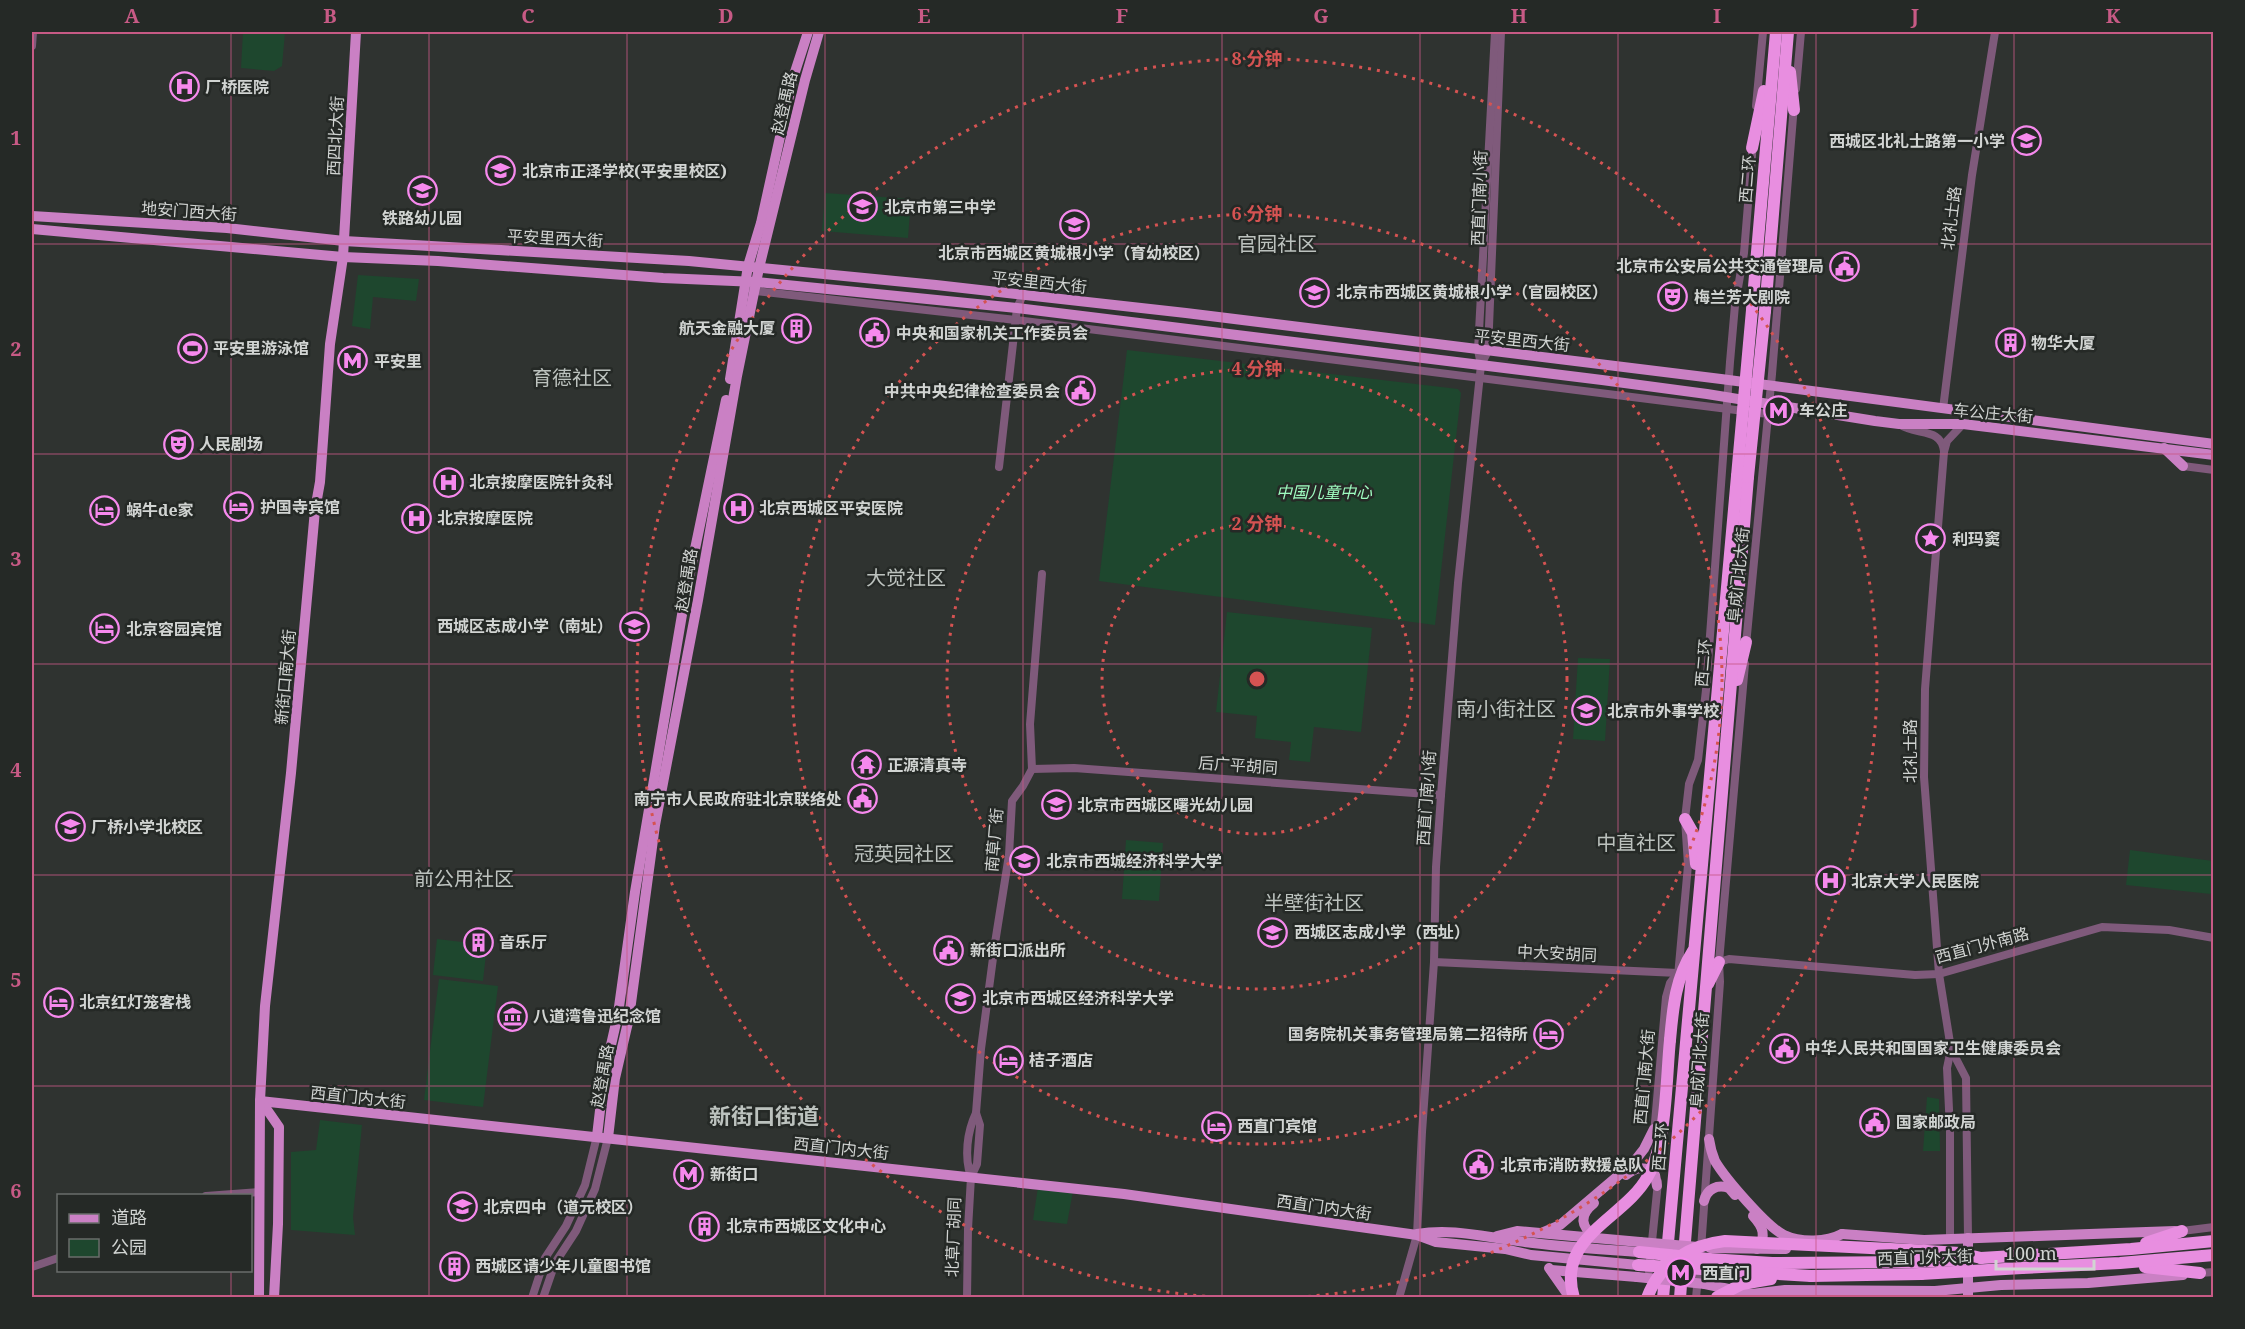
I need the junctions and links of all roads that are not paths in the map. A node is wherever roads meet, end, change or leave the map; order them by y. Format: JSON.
{"nodes":[{"id":1,"x":33,"y":32,"type":"edge"},
{"id":2,"x":356,"y":32,"type":"edge"},
{"id":3,"x":808,"y":32,"type":"edge"},
{"id":4,"x":819,"y":32,"type":"edge"},
{"id":5,"x":1495,"y":32,"type":"edge"},
{"id":6,"x":1501,"y":32,"type":"edge"},
{"id":7,"x":1763,"y":32,"type":"edge"},
{"id":8,"x":1801,"y":32,"type":"edge"},
{"id":9,"x":1995,"y":32,"type":"edge"},
{"id":10,"x":1781,"y":36,"type":"edge"},
{"id":11,"x":32,"y":46,"type":"edge"},
{"id":12,"x":1794,"y":110,"type":"junction"},
{"id":13,"x":1752,"y":148,"type":"junction"},
{"id":14,"x":32,"y":216,"type":"edge"},
{"id":15,"x":32,"y":229,"type":"edge"},
{"id":16,"x":344,"y":241,"type":"junction"},
{"id":17,"x":343,"y":256,"type":"junction"},
{"id":18,"x":754,"y":267,"type":"junction"},
{"id":19,"x":753,"y":286,"type":"junction"},
{"id":20,"x":1023,"y":295,"type":"junction"},
{"id":21,"x":1017,"y":308,"type":"junction"},
{"id":22,"x":1016,"y":320,"type":"junction"},
{"id":23,"x":1483,"y":351,"type":"junction"},
{"id":24,"x":1481,"y":365,"type":"junction"},
{"id":25,"x":1480,"y":378,"type":"junction"},
{"id":26,"x":1729,"y":381,"type":"junction"},
{"id":27,"x":1771,"y":386,"type":"junction"},
{"id":28,"x":1727,"y":403,"type":"junction"},
{"id":29,"x":1943,"y":409,"type":"junction"},
{"id":30,"x":1768,"y":410,"type":"junction"},
{"id":31,"x":1899,"y":424,"type":"junction"},
{"id":32,"x":1963,"y":424,"type":"junction"},
{"id":33,"x":2214,"y":444,"type":"edge"},
{"id":34,"x":2164,"y":448,"type":"junction"},
{"id":35,"x":1944,"y":452,"type":"junction"},
{"id":36,"x":2214,"y":455,"type":"edge"},
{"id":37,"x":2182,"y":466,"type":"joint"},
{"id":38,"x":999,"y":467,"type":"dead end"},
{"id":39,"x":2214,"y":470,"type":"edge"},
{"id":40,"x":1742,"y":477,"type":"junction"},
{"id":41,"x":1042,"y":574,"type":"dead end"},
{"id":42,"x":1746,"y":642,"type":"junction"},
{"id":43,"x":1728,"y":716,"type":"junction"},
{"id":44,"x":1032,"y":769,"type":"junction"},
{"id":45,"x":1441,"y":795,"type":"junction"},
{"id":46,"x":1685,"y":819,"type":"junction"},
{"id":47,"x":1700,"y":890,"type":"junction"},
{"id":48,"x":2214,"y":938,"type":"edge"},
{"id":49,"x":1695,"y":944,"type":"junction"},
{"id":50,"x":1434,"y":962,"type":"junction"},
{"id":51,"x":1719,"y":962,"type":"junction"},
{"id":52,"x":1680,"y":971,"type":"junction"},
{"id":53,"x":1939,"y":974,"type":"junction"},
{"id":54,"x":1705,"y":991,"type":"junction"},
{"id":55,"x":1951,"y":1048,"type":"junction"},
{"id":56,"x":260,"y":1101,"type":"junction"},
{"id":57,"x":1654,"y":1129,"type":"junction"},
{"id":58,"x":602,"y":1137,"type":"junction"},
{"id":59,"x":1709,"y":1139,"type":"junction"},
{"id":60,"x":971,"y":1177,"type":"junction"},
{"id":61,"x":1657,"y":1186,"type":"junction"},
{"id":62,"x":260,"y":1192,"type":"junction"},
{"id":63,"x":233,"y":1194,"type":"edge"},
{"id":64,"x":1704,"y":1201,"type":"junction"},
{"id":65,"x":2214,"y":1227,"type":"edge"},
{"id":66,"x":2182,"y":1231,"type":"junction"},
{"id":67,"x":1541,"y":1233,"type":"junction"},
{"id":68,"x":1417,"y":1234,"type":"junction"},
{"id":69,"x":1842,"y":1234,"type":"junction"},
{"id":70,"x":1491,"y":1236,"type":"junction"},
{"id":71,"x":1597,"y":1238,"type":"junction"},
{"id":72,"x":1968,"y":1238,"type":"junction"},
{"id":73,"x":1950,"y":1239,"type":"junction"},
{"id":74,"x":2214,"y":1241,"type":"edge"},
{"id":75,"x":2131,"y":1249,"type":"junction"},
{"id":76,"x":1757,"y":1250,"type":"junction"},
{"id":77,"x":2214,"y":1255,"type":"edge"},
{"id":78,"x":1535,"y":1256,"type":"junction"},
{"id":79,"x":57,"y":1258,"type":"edge"},
{"id":80,"x":1981,"y":1258,"type":"junction"},
{"id":81,"x":1638,"y":1259,"type":"junction"},
{"id":82,"x":2120,"y":1263,"type":"junction"},
{"id":83,"x":32,"y":1267,"type":"edge"},
{"id":84,"x":1551,"y":1270,"type":"junction"},
{"id":85,"x":2214,"y":1272,"type":"edge"},
{"id":86,"x":1588,"y":1273,"type":"junction"},
{"id":87,"x":2199,"y":1273,"type":"junction"},
{"id":88,"x":1811,"y":1276,"type":"junction"},
{"id":89,"x":1817,"y":1292,"type":"junction"},
{"id":90,"x":1968,"y":1292,"type":"edge"},
{"id":91,"x":1952,"y":1293,"type":"edge"},
{"id":92,"x":1743,"y":1295,"type":"edge"},
{"id":93,"x":1716,"y":1297,"type":"edge"},
{"id":94,"x":260,"y":1298,"type":"edge"},
{"id":95,"x":274,"y":1298,"type":"edge"},
{"id":96,"x":531,"y":1298,"type":"edge"},
{"id":97,"x":543,"y":1298,"type":"edge"},
{"id":98,"x":967,"y":1298,"type":"edge"},
{"id":99,"x":1399,"y":1298,"type":"edge"},
{"id":100,"x":1573,"y":1298,"type":"edge"},
{"id":101,"x":1646,"y":1298,"type":"edge"},
{"id":102,"x":1663,"y":1298,"type":"edge"},
{"id":103,"x":1680,"y":1298,"type":"edge"},
{"id":104,"x":1696,"y":1298,"type":"edge"},
{"id":105,"x":1786,"y":1298,"type":"edge"}],
"edges":[{"from":1,"to":11,"type":"street"},
{"from":2,"to":16,"type":"main road","name":"西四北大街"},
{"from":3,"to":18,"type":"main road","name":"赵登禹路"},
{"from":4,"to":18,"type":"main road","name":"赵登禹路"},
{"from":5,"to":23,"type":"street","name":"西直门南小街"},
{"from":6,"to":23,"type":"street","name":"西直门南小街"},
{"from":7,"to":13,"type":"street","name":"阜成门北大街"},
{"from":8,"to":12,"type":"street","name":"阜成门北大街"},
{"from":9,"to":29,"type":"street","name":"北礼士路"},
{"from":10,"to":12,"type":"highway"},
{"from":10,"to":13,"type":"highway"},
{"from":10,"to":40,"type":"highway","name":"西二环","bridge":true},
{"from":10,"to":40,"type":"highway","name":"西二环","bridge":true},
{"from":12,"to":27,"type":"street","name":"阜成门北大街"},
{"from":13,"to":26,"type":"street","name":"阜成门北大街"},
{"from":14,"to":16,"type":"main road","name":"地安门西大街"},
{"from":15,"to":17,"type":"main road","name":"地安门西大街"},
{"from":16,"to":17,"type":"main road","name":"西四北大街"},
{"from":16,"to":18,"type":"main road","name":"平安里西大街"},
{"from":17,"to":19,"type":"main road","name":"平安里西大街"},
{"from":17,"to":56,"type":"main road","name":"新街口南大街"},
{"from":18,"to":19,"type":"main road","name":"赵登禹路"},
{"from":18,"to":20,"type":"main road","name":"平安里西大街"},
{"from":19,"to":21,"type":"main road","name":"平安里西大街"},
{"from":19,"to":22,"type":"street"},
{"from":19,"to":58,"type":"main road","name":"赵登禹路"},
{"from":20,"to":21,"type":"street"},
{"from":20,"to":23,"type":"main road","name":"平安里西大街"},
{"from":21,"to":22,"type":"street"},
{"from":21,"to":24,"type":"main road","name":"平安里西大街"},
{"from":22,"to":25,"type":"street"},
{"from":22,"to":38,"type":"street"},
{"from":23,"to":24,"type":"street","name":"西直门南小街"},
{"from":23,"to":26,"type":"main road","name":"平安里西大街"},
{"from":24,"to":25,"type":"street","name":"西直门南小街"},
{"from":24,"to":28,"type":"main road","name":"平安里西大街"},
{"from":25,"to":28,"type":"street"},
{"from":25,"to":45,"type":"street","name":"西直门南小街"},
{"from":26,"to":27,"type":"main road","name":"平安里西大街"},
{"from":26,"to":28,"type":"street","name":"阜成门北大街"},
{"from":27,"to":29,"type":"main road","name":"车公庄大街"},
{"from":27,"to":30,"type":"street","name":"阜成门北大街"},
{"from":28,"to":30,"type":"main road","name":"平安里西大街"},
{"from":28,"to":46,"type":"street","name":"阜成门北大街"},
{"from":29,"to":33,"type":"main road","name":"车公庄大街"},
{"from":30,"to":31,"type":"main road","name":"车公庄大街"},
{"from":30,"to":42,"type":"street","name":"阜成门北大街"},
{"from":31,"to":32,"type":"main road","name":"车公庄大街"},
{"from":31,"to":35,"type":"street"},
{"from":32,"to":34,"type":"main road","name":"车公庄大街"},
{"from":32,"to":35,"type":"street","name":"北礼士路"},
{"from":34,"to":36,"type":"main road","name":"车公庄大街"},
{"from":34,"to":37,"type":"main road"},
{"from":35,"to":53,"type":"street","name":"北礼士路"},
{"from":37,"to":39,"type":"street"},
{"from":40,"to":43,"type":"highway","name":"西二环"},
{"from":40,"to":47,"type":"highway","name":"西二环"},
{"from":41,"to":44,"type":"street"},
{"from":42,"to":43,"type":"highway"},
{"from":42,"to":51,"type":"street","name":"阜成门北大街"},
{"from":43,"to":54,"type":"highway","name":"西二环"},
{"from":44,"to":45,"type":"street","name":"后广平胡同"},
{"from":44,"to":60,"type":"street","name":"南草厂街"},
{"from":45,"to":50,"type":"street","name":"西直门南小街"},
{"from":46,"to":47,"type":"highway"},
{"from":46,"to":52,"type":"street","name":"阜成门北大街"},
{"from":47,"to":49,"type":"highway","name":"西二环"},
{"from":48,"to":53,"type":"street","name":"西直门外南路"},
{"from":49,"to":52,"type":"highway"},
{"from":49,"to":102,"type":"highway","name":"西二环"},
{"from":50,"to":52,"type":"street","name":"中大安胡同"},
{"from":50,"to":68,"type":"street","name":"西直门南小街"},
{"from":51,"to":53,"type":"street","name":"西直门外南路"},
{"from":51,"to":54,"type":"highway"},
{"from":51,"to":59,"type":"street","name":"阜成门北大街"},
{"from":52,"to":57,"type":"street","name":"西直门南大街"},
{"from":52,"to":100,"type":"highway","bridge":true},
{"from":53,"to":55,"type":"street","name":"北礼士路"},
{"from":54,"to":103,"type":"highway","name":"西二环"},
{"from":55,"to":72,"type":"street","name":"北礼士路"},
{"from":55,"to":73,"type":"street","name":"北礼士路"},
{"from":56,"to":58,"type":"main road","name":"西直门内大街"},
{"from":56,"to":62,"type":"main road","name":"新街口南大街"},
{"from":56,"to":95,"type":"main road"},
{"from":57,"to":61,"type":"street","name":"西直门南大街"},
{"from":57,"to":67,"type":"main road"},
{"from":58,"to":60,"type":"main road","name":"西直门内大街"},
{"from":58,"to":96,"type":"street"},
{"from":58,"to":97,"type":"street"},
{"from":59,"to":64,"type":"street"},
{"from":59,"to":69,"type":"main road"},
{"from":60,"to":68,"type":"main road","name":"西直门内大街"},
{"from":60,"to":98,"type":"street","name":"北草厂胡同"},
{"from":61,"to":71,"type":"main road"},
{"from":61,"to":101,"type":"street","name":"西直门南大街"},
{"from":62,"to":63,"type":"street"},
{"from":62,"to":94,"type":"main road","name":"新街口南大街"},
{"from":64,"to":76,"type":"main road"},
{"from":64,"to":104,"type":"street"},
{"from":65,"to":66,"type":"street","name":"西直门外大街"},
{"from":66,"to":72,"type":"main road","name":"西直门外大街"},
{"from":66,"to":75,"type":"highway"},
{"from":67,"to":70,"type":"main road"},
{"from":67,"to":71,"type":"main road"},
{"from":68,"to":70,"type":"main road","name":"西直门内大街"},
{"from":68,"to":78,"type":"main road","name":"西直门内大街"},
{"from":68,"to":99,"type":"street","name":"西直门南小街"},
{"from":69,"to":73,"type":"main road","name":"西直门外大街"},
{"from":69,"to":76,"type":"main road"},
{"from":70,"to":81,"type":"main road","name":"西直门内大街"},
{"from":71,"to":81,"type":"main road"},
{"from":72,"to":73,"type":"main road","name":"西直门外大街"},
{"from":72,"to":90,"type":"main road"},
{"from":73,"to":91,"type":"main road"},
{"from":74,"to":75,"type":"highway","name":"西直门外大街"},
{"from":75,"to":80,"type":"highway","name":"西直门外大街"},
{"from":76,"to":81,"type":"main road","bridge":true},
{"from":77,"to":82,"type":"highway","name":"西直门外大街"},
{"from":78,"to":81,"type":"main road","name":"西直门内大街"},
{"from":78,"to":84,"type":"main road"},
{"from":79,"to":83,"type":"street"},
{"from":80,"to":81,"type":"highway","name":"西直门外大街","bridge":true},
{"from":80,"to":101,"type":"highway","bridge":true},
{"from":81,"to":86,"type":"main road"},
{"from":81,"to":88,"type":"highway","name":"西直门外大街","bridge":true},
{"from":81,"to":92,"type":"main road","bridge":true},
{"from":82,"to":87,"type":"highway"},
{"from":82,"to":88,"type":"highway","name":"西直门外大街","bridge":true},
{"from":84,"to":86,"type":"main road"},
{"from":84,"to":100,"type":"main road"},
{"from":85,"to":87,"type":"street","name":"西直门外大街"},
{"from":86,"to":100,"type":"main road"},
{"from":87,"to":90,"type":"main road","name":"西直门外大街"},
{"from":88,"to":93,"type":"highway","bridge":true},
{"from":89,"to":91,"type":"main road","name":"西直门外大街"},
{"from":89,"to":92,"type":"main road"},
{"from":89,"to":105,"type":"main road"},
{"from":90,"to":91,"type":"main road","name":"西直门外大街"}]}
